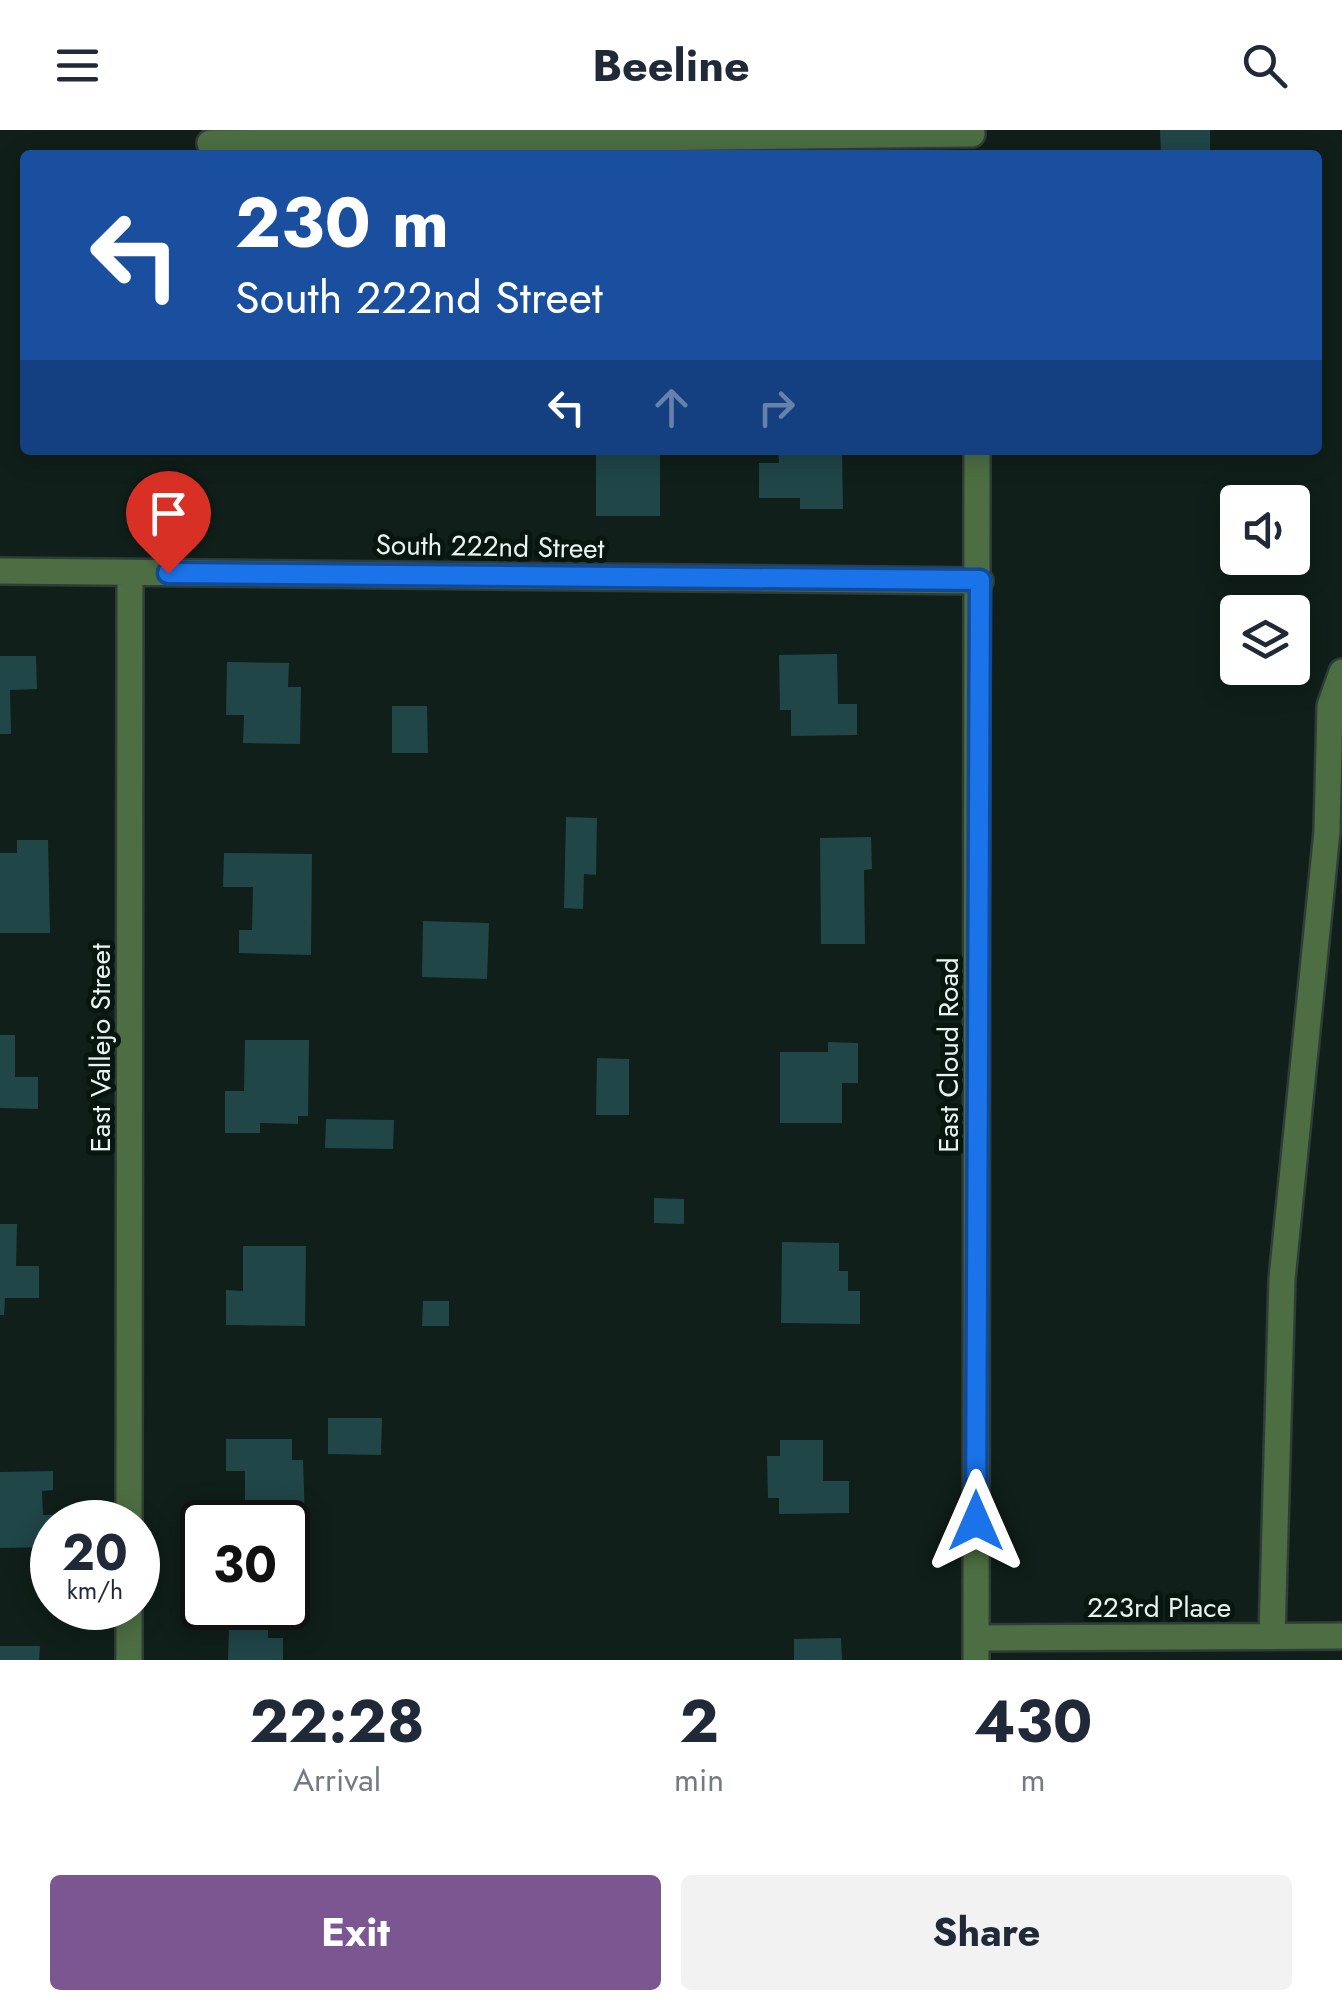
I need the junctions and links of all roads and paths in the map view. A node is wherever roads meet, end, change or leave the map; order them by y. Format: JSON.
{"nodes":[{"id":1,"x":972,"y":140,"type":"edge"},
{"id":2,"x":210,"y":144,"type":"dead end"},
{"id":3,"x":978,"y":455,"type":"edge"},
{"id":4,"x":0,"y":571,"type":"edge"},
{"id":5,"x":130,"y":573,"type":"junction"},
{"id":6,"x":980,"y":580,"type":"junction"},
{"id":7,"x":1342,"y":672,"type":"edge"},
{"id":8,"x":129,"y":1500,"type":"edge"},
{"id":9,"x":129,"y":1630,"type":"edge"},
{"id":10,"x":1272,"y":1636,"type":"junction"},
{"id":11,"x":1342,"y":1636,"type":"edge"},
{"id":12,"x":976,"y":1649,"type":"edge"},
{"id":13,"x":129,"y":1660,"type":"edge"}],
"edges":[{"from":1,"to":2,"type":"street"},
{"from":3,"to":6,"type":"street","name":"East Cloud Road"},
{"from":4,"to":5,"type":"street","name":"South 222nd Street"},
{"from":5,"to":6,"type":"street","name":"South 222nd Street"},
{"from":5,"to":8,"type":"street","name":"East Vallejo Street"},
{"from":6,"to":12,"type":"street","name":"East Cloud Road"},
{"from":7,"to":10,"type":"street"},
{"from":9,"to":13,"type":"street"},
{"from":10,"to":11,"type":"street","name":"223rd Place"},
{"from":10,"to":12,"type":"street","name":"223rd Place"}]}
